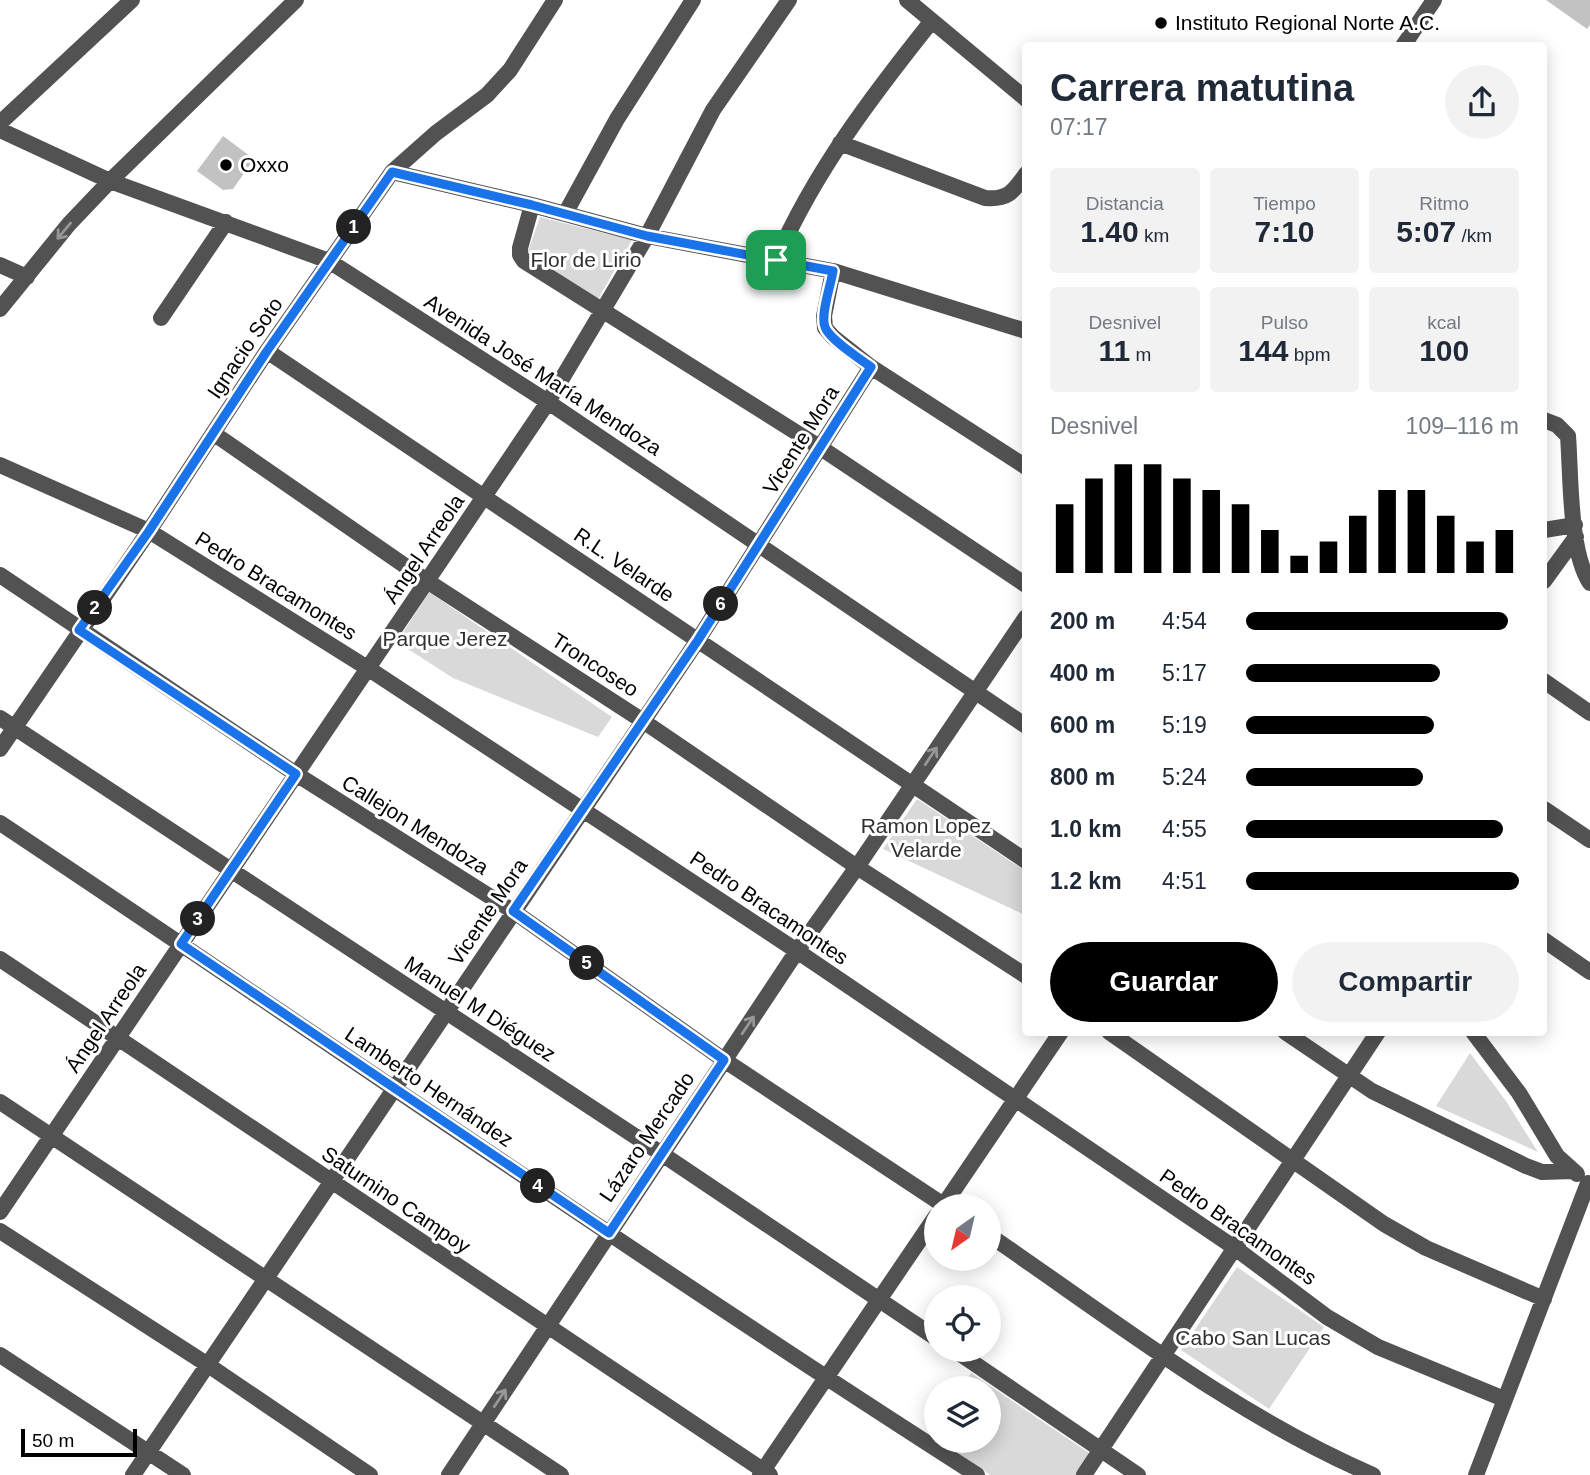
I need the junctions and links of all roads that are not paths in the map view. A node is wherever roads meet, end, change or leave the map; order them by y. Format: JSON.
{"nodes":[{"id":1,"x":132,"y":0,"type":"edge"},
{"id":2,"x":296,"y":0,"type":"edge"},
{"id":3,"x":555,"y":0,"type":"edge"},
{"id":4,"x":693,"y":0,"type":"edge"},
{"id":5,"x":789,"y":0,"type":"edge"},
{"id":6,"x":907,"y":0,"type":"edge"},
{"id":7,"x":1434,"y":0,"type":"edge"},
{"id":8,"x":931,"y":22,"type":"junction"},
{"id":9,"x":1406,"y":42,"type":"edge"},
{"id":10,"x":1022,"y":96,"type":"edge"},
{"id":11,"x":0,"y":123,"type":"edge"},
{"id":12,"x":0,"y":130,"type":"edge"},
{"id":13,"x":841,"y":143,"type":"junction"},
{"id":14,"x":392,"y":172,"type":"junction"},
{"id":15,"x":1022,"y":180,"type":"edge"},
{"id":16,"x":110,"y":181,"type":"junction"},
{"id":17,"x":532,"y":205,"type":"junction"},
{"id":18,"x":565,"y":214,"type":"junction"},
{"id":19,"x":226,"y":222,"type":"junction"},
{"id":20,"x":647,"y":236,"type":"junction"},
{"id":21,"x":776,"y":260,"type":"junction"},
{"id":22,"x":329,"y":261,"type":"junction"},
{"id":23,"x":0,"y":265,"type":"edge"},
{"id":24,"x":833,"y":271,"type":"junction"},
{"id":25,"x":27,"y":277,"type":"junction"},
{"id":26,"x":0,"y":309,"type":"edge"},
{"id":27,"x":602,"y":311,"type":"junction"},
{"id":28,"x":161,"y":318,"type":"dead end"},
{"id":29,"x":1022,"y":330,"type":"edge"},
{"id":30,"x":267,"y":351,"type":"junction"},
{"id":31,"x":871,"y":367,"type":"junction"},
{"id":32,"x":548,"y":402,"type":"junction"},
{"id":33,"x":1547,"y":421,"type":"edge"},
{"id":34,"x":213,"y":433,"type":"junction"},
{"id":35,"x":821,"y":448,"type":"junction"},
{"id":36,"x":1022,"y":464,"type":"edge"},
{"id":37,"x":0,"y":465,"type":"edge"},
{"id":38,"x":485,"y":496,"type":"junction"},
{"id":39,"x":1547,"y":530,"type":"edge"},
{"id":40,"x":149,"y":531,"type":"junction"},
{"id":41,"x":1575,"y":531,"type":"junction"},
{"id":42,"x":759,"y":545,"type":"junction"},
{"id":43,"x":0,"y":575,"type":"edge"},
{"id":44,"x":1547,"y":576,"type":"edge"},
{"id":45,"x":427,"y":581,"type":"junction"},
{"id":46,"x":1022,"y":582,"type":"edge"},
{"id":47,"x":1590,"y":583,"type":"edge"},
{"id":48,"x":1022,"y":623,"type":"edge"},
{"id":49,"x":79,"y":630,"type":"junction"},
{"id":50,"x":698,"y":640,"type":"junction"},
{"id":51,"x":369,"y":668,"type":"junction"},
{"id":52,"x":1547,"y":683,"type":"edge"},
{"id":53,"x":974,"y":691,"type":"junction"},
{"id":54,"x":1590,"y":713,"type":"edge"},
{"id":55,"x":0,"y":718,"type":"edge"},
{"id":56,"x":643,"y":721,"type":"junction"},
{"id":57,"x":1022,"y":723,"type":"edge"},
{"id":58,"x":15,"y":728,"type":"junction"},
{"id":59,"x":0,"y":749,"type":"edge"},
{"id":60,"x":296,"y":774,"type":"junction"},
{"id":61,"x":911,"y":785,"type":"junction"},
{"id":62,"x":583,"y":810,"type":"junction"},
{"id":63,"x":1547,"y":811,"type":"edge"},
{"id":64,"x":0,"y":823,"type":"edge"},
{"id":65,"x":1590,"y":840,"type":"edge"},
{"id":66,"x":1022,"y":858,"type":"edge"},
{"id":67,"x":858,"y":867,"type":"junction"},
{"id":68,"x":231,"y":871,"type":"junction"},
{"id":69,"x":513,"y":911,"type":"junction"},
{"id":70,"x":1547,"y":942,"type":"edge"},
{"id":71,"x":181,"y":944,"type":"junction"},
{"id":72,"x":797,"y":951,"type":"junction"},
{"id":73,"x":0,"y":959,"type":"edge"},
{"id":74,"x":1590,"y":972,"type":"edge"},
{"id":75,"x":1022,"y":973,"type":"edge"},
{"id":76,"x":446,"y":1012,"type":"junction"},
{"id":77,"x":1058,"y":1036,"type":"edge"},
{"id":78,"x":1116,"y":1036,"type":"edge"},
{"id":79,"x":1291,"y":1036,"type":"edge"},
{"id":80,"x":1375,"y":1036,"type":"edge"},
{"id":81,"x":1476,"y":1036,"type":"edge"},
{"id":82,"x":118,"y":1038,"type":"junction"},
{"id":83,"x":724,"y":1060,"type":"junction"},
{"id":84,"x":1350,"y":1076,"type":"junction"},
{"id":85,"x":393,"y":1088,"type":"junction"},
{"id":86,"x":1016,"y":1100,"type":"junction"},
{"id":87,"x":0,"y":1102,"type":"edge"},
{"id":88,"x":51,"y":1136,"type":"junction"},
{"id":89,"x":662,"y":1154,"type":"junction"},
{"id":90,"x":1293,"y":1162,"type":"junction"},
{"id":91,"x":1573,"y":1171,"type":"junction"},
{"id":92,"x":333,"y":1182,"type":"junction"},
{"id":93,"x":1589,"y":1184,"type":"edge"},
{"id":94,"x":952,"y":1194,"type":"edge"},
{"id":95,"x":924,"y":1196,"type":"edge"},
{"id":96,"x":0,"y":1212,"type":"edge"},
{"id":97,"x":0,"y":1231,"type":"edge"},
{"id":98,"x":609,"y":1233,"type":"junction"},
{"id":99,"x":924,"y":1235,"type":"edge"},
{"id":100,"x":1001,"y":1243,"type":"edge"},
{"id":101,"x":1235,"y":1248,"type":"junction"},
{"id":102,"x":267,"y":1278,"type":"junction"},
{"id":103,"x":881,"y":1299,"type":"junction"},
{"id":104,"x":1544,"y":1299,"type":"junction"},
{"id":105,"x":548,"y":1327,"type":"junction"},
{"id":106,"x":924,"y":1329,"type":"edge"},
{"id":107,"x":0,"y":1355,"type":"edge"},
{"id":108,"x":1165,"y":1356,"type":"junction"},
{"id":109,"x":972,"y":1362,"type":"edge"},
{"id":110,"x":208,"y":1365,"type":"junction"},
{"id":111,"x":827,"y":1379,"type":"junction"},
{"id":112,"x":1504,"y":1399,"type":"junction"},
{"id":113,"x":484,"y":1423,"type":"junction"},
{"id":114,"x":148,"y":1451,"type":"junction"},
{"id":115,"x":1101,"y":1451,"type":"junction"},
{"id":116,"x":764,"y":1474,"type":"edge"},
{"id":117,"x":133,"y":1475,"type":"edge"},
{"id":118,"x":183,"y":1475,"type":"edge"},
{"id":119,"x":370,"y":1475,"type":"edge"},
{"id":120,"x":449,"y":1475,"type":"edge"},
{"id":121,"x":561,"y":1475,"type":"edge"},
{"id":122,"x":977,"y":1475,"type":"edge"},
{"id":123,"x":1084,"y":1475,"type":"edge"},
{"id":124,"x":1138,"y":1475,"type":"edge"},
{"id":125,"x":1373,"y":1475,"type":"edge"},
{"id":126,"x":1476,"y":1475,"type":"edge"}],
"edges":[{"from":1,"to":11,"type":"street"},
{"from":2,"to":16,"type":"street"},
{"from":3,"to":14,"type":"street","name":"Ignacio Soto"},
{"from":4,"to":18,"type":"street"},
{"from":5,"to":20,"type":"street","name":"Ángel Arreola"},
{"from":6,"to":8,"type":"street"},
{"from":7,"to":9,"type":"street"},
{"from":8,"to":10,"type":"street"},
{"from":8,"to":13,"type":"street"},
{"from":12,"to":16,"type":"street","name":"Avenida José María Mendoza"},
{"from":13,"to":15,"type":"street"},
{"from":13,"to":21,"type":"street"},
{"from":14,"to":17,"type":"street"},
{"from":14,"to":22,"type":"street","name":"Ignacio Soto"},
{"from":16,"to":19,"type":"street","name":"Avenida José María Mendoza"},
{"from":16,"to":25,"type":"street","one_way":true},
{"from":17,"to":18,"type":"street"},
{"from":17,"to":27,"type":"street"},
{"from":18,"to":20,"type":"street"},
{"from":19,"to":22,"type":"street","name":"Avenida José María Mendoza"},
{"from":19,"to":28,"type":"street"},
{"from":20,"to":21,"type":"street"},
{"from":20,"to":27,"type":"street","name":"Ángel Arreola"},
{"from":21,"to":24,"type":"street"},
{"from":22,"to":30,"type":"street","name":"Ignacio Soto"},
{"from":22,"to":32,"type":"street","name":"Avenida José María Mendoza"},
{"from":23,"to":25,"type":"street"},
{"from":24,"to":29,"type":"street"},
{"from":24,"to":31,"type":"street"},
{"from":25,"to":26,"type":"street"},
{"from":27,"to":32,"type":"street","name":"Ángel Arreola"},
{"from":27,"to":35,"type":"street"},
{"from":30,"to":34,"type":"street","name":"Ignacio Soto"},
{"from":30,"to":38,"type":"street","name":"R.L. Velarde"},
{"from":31,"to":35,"type":"street","name":"Vicente Mora"},
{"from":31,"to":36,"type":"street"},
{"from":32,"to":38,"type":"street","name":"Ángel Arreola"},
{"from":32,"to":42,"type":"street","name":"Avenida José María Mendoza"},
{"from":33,"to":41,"type":"street"},
{"from":34,"to":40,"type":"street","name":"Ignacio Soto"},
{"from":34,"to":45,"type":"street","name":"Troncoseo"},
{"from":35,"to":42,"type":"street","name":"Vicente Mora"},
{"from":35,"to":46,"type":"street"},
{"from":37,"to":40,"type":"street","name":"Pedro Bracamontes"},
{"from":38,"to":45,"type":"street","name":"Ángel Arreola"},
{"from":38,"to":50,"type":"street","name":"R.L. Velarde"},
{"from":39,"to":41,"type":"street"},
{"from":40,"to":49,"type":"street","name":"Ignacio Soto"},
{"from":40,"to":51,"type":"street","name":"Pedro Bracamontes"},
{"from":41,"to":44,"type":"street"},
{"from":41,"to":47,"type":"street"},
{"from":42,"to":50,"type":"street","name":"Vicente Mora"},
{"from":42,"to":53,"type":"street","name":"Avenida José María Mendoza"},
{"from":43,"to":49,"type":"street","name":"Callejon Mendoza"},
{"from":45,"to":51,"type":"street","name":"Ángel Arreola"},
{"from":45,"to":56,"type":"street","name":"Troncoseo"},
{"from":48,"to":53,"type":"street","name":"Lázaro Mercado"},
{"from":49,"to":58,"type":"street","name":"Ignacio Soto"},
{"from":49,"to":60,"type":"street","name":"Callejon Mendoza"},
{"from":50,"to":56,"type":"street","name":"Vicente Mora"},
{"from":50,"to":61,"type":"street","name":"R.L. Velarde"},
{"from":51,"to":60,"type":"street","name":"Ángel Arreola"},
{"from":51,"to":62,"type":"street","name":"Pedro Bracamontes"},
{"from":52,"to":54,"type":"street"},
{"from":53,"to":57,"type":"street","name":"Avenida José María Mendoza"},
{"from":61,"to":53,"type":"street","name":"Lázaro Mercado","one_way":true},
{"from":55,"to":58,"type":"street","name":"Manuel M Diéguez"},
{"from":56,"to":62,"type":"street","name":"Vicente Mora"},
{"from":56,"to":67,"type":"street","name":"Troncoseo"},
{"from":58,"to":59,"type":"street","name":"Ignacio Soto"},
{"from":58,"to":68,"type":"street","name":"Manuel M Diéguez"},
{"from":60,"to":68,"type":"street","name":"Ángel Arreola"},
{"from":60,"to":69,"type":"street","name":"Callejon Mendoza"},
{"from":61,"to":66,"type":"street","name":"R.L. Velarde"},
{"from":61,"to":67,"type":"street","name":"Lázaro Mercado"},
{"from":62,"to":69,"type":"street","name":"Vicente Mora"},
{"from":62,"to":72,"type":"street","name":"Pedro Bracamontes"},
{"from":63,"to":65,"type":"street"},
{"from":64,"to":71,"type":"street","name":"Lamberto Hernández"},
{"from":67,"to":72,"type":"street","name":"Lázaro Mercado"},
{"from":67,"to":75,"type":"street","name":"Troncoseo"},
{"from":68,"to":71,"type":"street","name":"Ángel Arreola"},
{"from":68,"to":76,"type":"street","name":"Manuel M Diéguez"},
{"from":69,"to":76,"type":"street","name":"Vicente Mora"},
{"from":69,"to":83,"type":"street","name":"Callejon Mendoza"},
{"from":70,"to":74,"type":"street"},
{"from":71,"to":82,"type":"street","name":"Ángel Arreola"},
{"from":71,"to":85,"type":"street","name":"Lamberto Hernández"},
{"from":83,"to":72,"type":"street","name":"Lázaro Mercado","one_way":true},
{"from":72,"to":86,"type":"street","name":"Pedro Bracamontes"},
{"from":73,"to":82,"type":"street","name":"Saturnino Campoy"},
{"from":76,"to":85,"type":"street","name":"Vicente Mora"},
{"from":76,"to":89,"type":"street","name":"Manuel M Diéguez"},
{"from":77,"to":86,"type":"street"},
{"from":78,"to":90,"type":"street"},
{"from":79,"to":84,"type":"street"},
{"from":80,"to":84,"type":"street"},
{"from":81,"to":91,"type":"street"},
{"from":82,"to":88,"type":"street","name":"Ángel Arreola"},
{"from":82,"to":92,"type":"street","name":"Saturnino Campoy"},
{"from":83,"to":89,"type":"street","name":"Lázaro Mercado"},
{"from":83,"to":95,"type":"street","name":"Callejon Mendoza"},
{"from":84,"to":90,"type":"street"},
{"from":84,"to":91,"type":"street"},
{"from":85,"to":92,"type":"street","name":"Vicente Mora"},
{"from":85,"to":98,"type":"street","name":"Lamberto Hernández"},
{"from":86,"to":94,"type":"street"},
{"from":86,"to":101,"type":"street","name":"Pedro Bracamontes"},
{"from":87,"to":88,"type":"street"},
{"from":88,"to":96,"type":"street","name":"Ángel Arreola"},
{"from":88,"to":102,"type":"street"},
{"from":89,"to":98,"type":"street","name":"Lázaro Mercado"},
{"from":89,"to":103,"type":"street","name":"Manuel M Diéguez"},
{"from":90,"to":101,"type":"street"},
{"from":90,"to":104,"type":"street"},
{"from":91,"to":93,"type":"street"},
{"from":92,"to":102,"type":"street","name":"Vicente Mora"},
{"from":92,"to":105,"type":"street","name":"Saturnino Campoy"},
{"from":93,"to":104,"type":"street"},
{"from":97,"to":110,"type":"street"},
{"from":98,"to":105,"type":"street","name":"Lázaro Mercado"},
{"from":98,"to":111,"type":"street","name":"Lamberto Hernández"},
{"from":99,"to":103,"type":"street"},
{"from":100,"to":108,"type":"street"},
{"from":101,"to":108,"type":"street"},
{"from":101,"to":112,"type":"street","name":"Pedro Bracamontes"},
{"from":102,"to":110,"type":"street","name":"Vicente Mora"},
{"from":102,"to":113,"type":"street"},
{"from":103,"to":106,"type":"street","name":"Manuel M Diéguez"},
{"from":103,"to":111,"type":"street"},
{"from":104,"to":112,"type":"street"},
{"from":113,"to":105,"type":"street","name":"Lázaro Mercado","one_way":true},
{"from":105,"to":116,"type":"street","name":"Saturnino Campoy"},
{"from":107,"to":114,"type":"street"},
{"from":108,"to":115,"type":"street"},
{"from":108,"to":125,"type":"street"},
{"from":109,"to":115,"type":"street"},
{"from":110,"to":114,"type":"street","name":"Vicente Mora"},
{"from":110,"to":119,"type":"street"},
{"from":111,"to":116,"type":"street"},
{"from":111,"to":122,"type":"street","name":"Lamberto Hernández"},
{"from":112,"to":126,"type":"street"},
{"from":113,"to":120,"type":"street","name":"Lázaro Mercado"},
{"from":113,"to":121,"type":"street"},
{"from":114,"to":117,"type":"street","name":"Vicente Mora"},
{"from":114,"to":118,"type":"street"},
{"from":115,"to":123,"type":"street"},
{"from":115,"to":124,"type":"street"}]}
